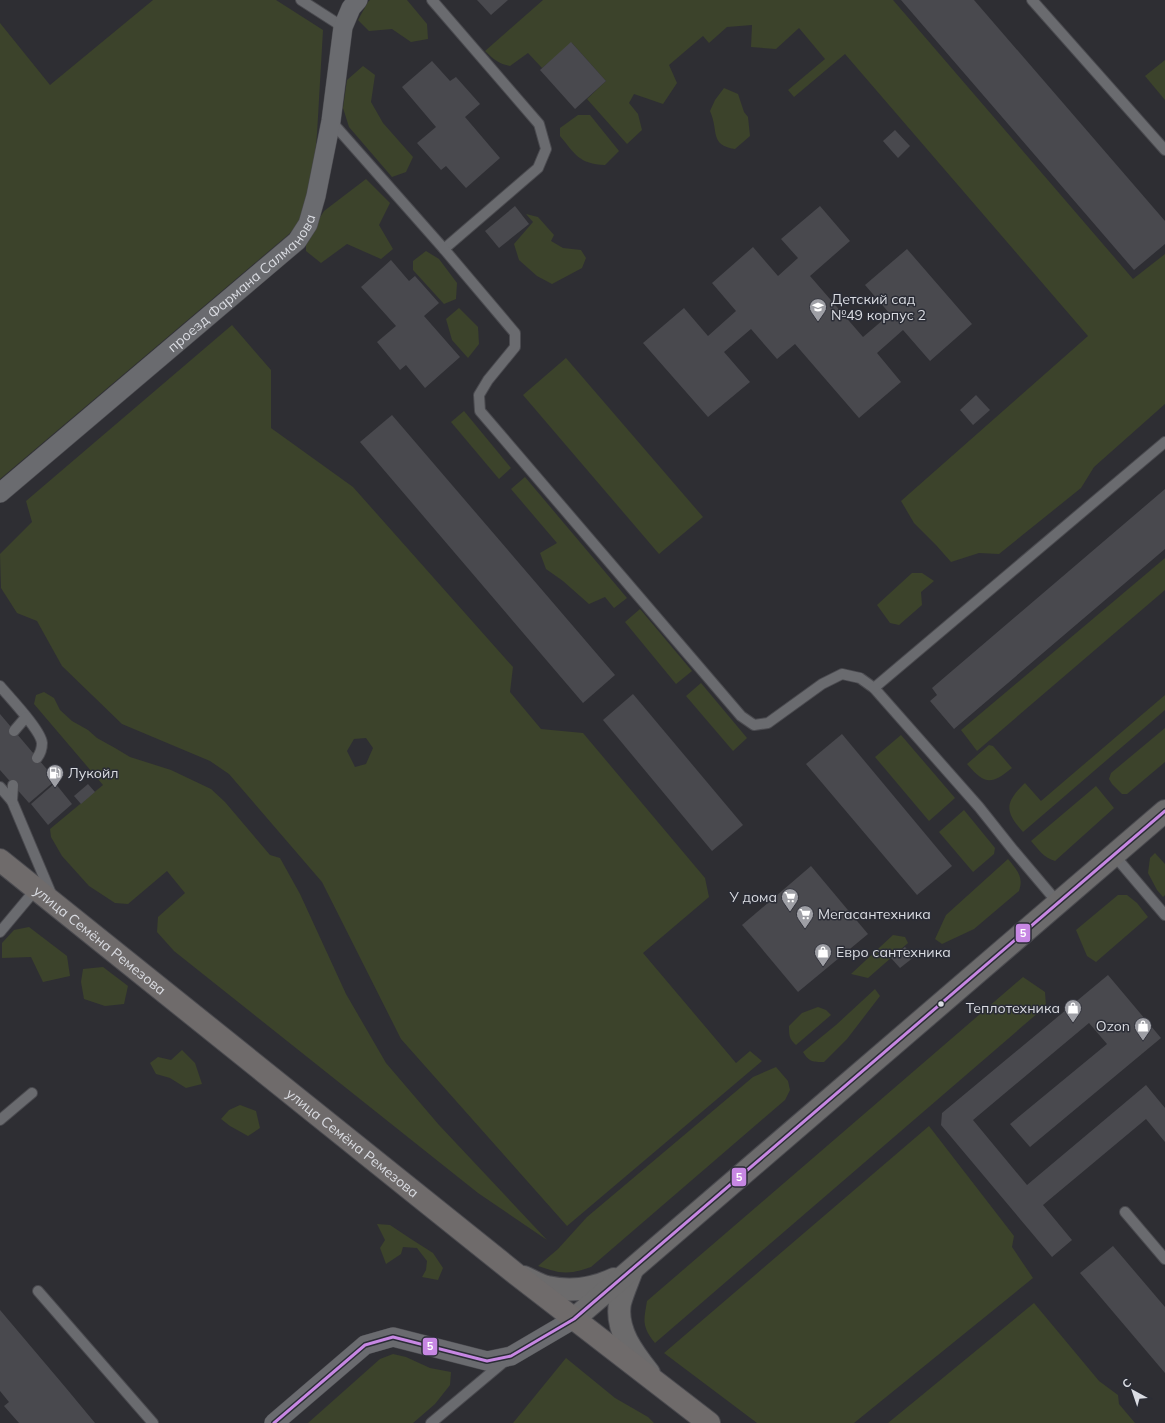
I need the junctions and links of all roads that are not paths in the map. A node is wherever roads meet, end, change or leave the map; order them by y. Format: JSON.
{"nodes":[{"id":1,"x":301,"y":0,"type":"edge"},
{"id":2,"x":358,"y":0,"type":"edge"},
{"id":3,"x":432,"y":0,"type":"edge"},
{"id":4,"x":1032,"y":0,"type":"edge"},
{"id":5,"x":343,"y":27,"type":"junction"},
{"id":6,"x":331,"y":121,"type":"junction"},
{"id":7,"x":1165,"y":150,"type":"edge"},
{"id":8,"x":444,"y":249,"type":"junction"},
{"id":9,"x":1165,"y":442,"type":"edge"},
{"id":10,"x":0,"y":493,"type":"edge"},
{"id":11,"x":0,"y":686,"type":"edge"},
{"id":12,"x":874,"y":688,"type":"junction"},
{"id":13,"x":26,"y":717,"type":"junction"},
{"id":14,"x":14,"y":730,"type":"dead end"},
{"id":15,"x":37,"y":758,"type":"dead end"},
{"id":16,"x":13,"y":785,"type":"dead end"},
{"id":17,"x":0,"y":787,"type":"edge"},
{"id":18,"x":12,"y":801,"type":"junction"},
{"id":19,"x":1165,"y":811,"type":"edge"},
{"id":20,"x":1114,"y":855,"type":"junction"},
{"id":21,"x":0,"y":860,"type":"edge"},
{"id":22,"x":36,"y":889,"type":"junction"},
{"id":23,"x":1058,"y":903,"type":"junction"},
{"id":24,"x":55,"y":904,"type":"junction"},
{"id":25,"x":1165,"y":915,"type":"edge"},
{"id":26,"x":0,"y":932,"type":"edge"},
{"id":27,"x":32,"y":1093,"type":"dead end"},
{"id":28,"x":0,"y":1120,"type":"edge"},
{"id":29,"x":1125,"y":1212,"type":"dead end"},
{"id":30,"x":1165,"y":1259,"type":"edge"},
{"id":31,"x":633,"y":1269,"type":"junction"},
{"id":32,"x":516,"y":1274,"type":"junction"},
{"id":33,"x":38,"y":1291,"type":"dead end"},
{"id":34,"x":574,"y":1319,"type":"junction"},
{"id":35,"x":511,"y":1356,"type":"junction"},
{"id":36,"x":659,"y":1385,"type":"junction"},
{"id":37,"x":153,"y":1423,"type":"edge"},
{"id":38,"x":274,"y":1423,"type":"edge"},
{"id":39,"x":431,"y":1423,"type":"edge"},
{"id":40,"x":709,"y":1423,"type":"edge"}],
"edges":[{"from":1,"to":5,"type":"lane"},
{"from":2,"to":5,"type":"street","name":"проезд Фармана Салманова"},
{"from":3,"to":8,"type":"lane"},
{"from":4,"to":7,"type":"lane"},
{"from":5,"to":6,"type":"street","name":"проезд Фармана Салманова"},
{"from":6,"to":8,"type":"lane"},
{"from":6,"to":10,"type":"street","name":"проезд Фармана Салманова"},
{"from":8,"to":12,"type":"lane"},
{"from":9,"to":12,"type":"lane"},
{"from":11,"to":13,"type":"lane"},
{"from":12,"to":23,"type":"lane"},
{"from":13,"to":14,"type":"lane"},
{"from":13,"to":15,"type":"lane"},
{"from":16,"to":18,"type":"lane"},
{"from":17,"to":18,"type":"lane"},
{"from":18,"to":24,"type":"lane"},
{"from":19,"to":20,"type":"main road"},
{"from":20,"to":23,"type":"main road"},
{"from":20,"to":25,"type":"lane"},
{"from":21,"to":22,"type":"main road","name":"улица Семёна Ремезова"},
{"from":22,"to":24,"type":"main road","name":"улица Семёна Ремезова"},
{"from":22,"to":26,"type":"lane"},
{"from":23,"to":31,"type":"main road"},
{"from":24,"to":32,"type":"main road","name":"улица Семёна Ремезова"},
{"from":27,"to":28,"type":"lane"},
{"from":29,"to":30,"type":"lane"},
{"from":31,"to":32,"type":"main road"},
{"from":31,"to":34,"type":"main road"},
{"from":31,"to":36,"type":"main road"},
{"from":32,"to":34,"type":"main road","name":"улица Семёна Ремезова"},
{"from":33,"to":37,"type":"lane"},
{"from":34,"to":35,"type":"street"},
{"from":34,"to":36,"type":"main road","name":"улица Семёна Ремезова"},
{"from":35,"to":38,"type":"street"},
{"from":35,"to":39,"type":"lane"},
{"from":36,"to":40,"type":"main road","name":"улица Семёна Ремезова"}]}
